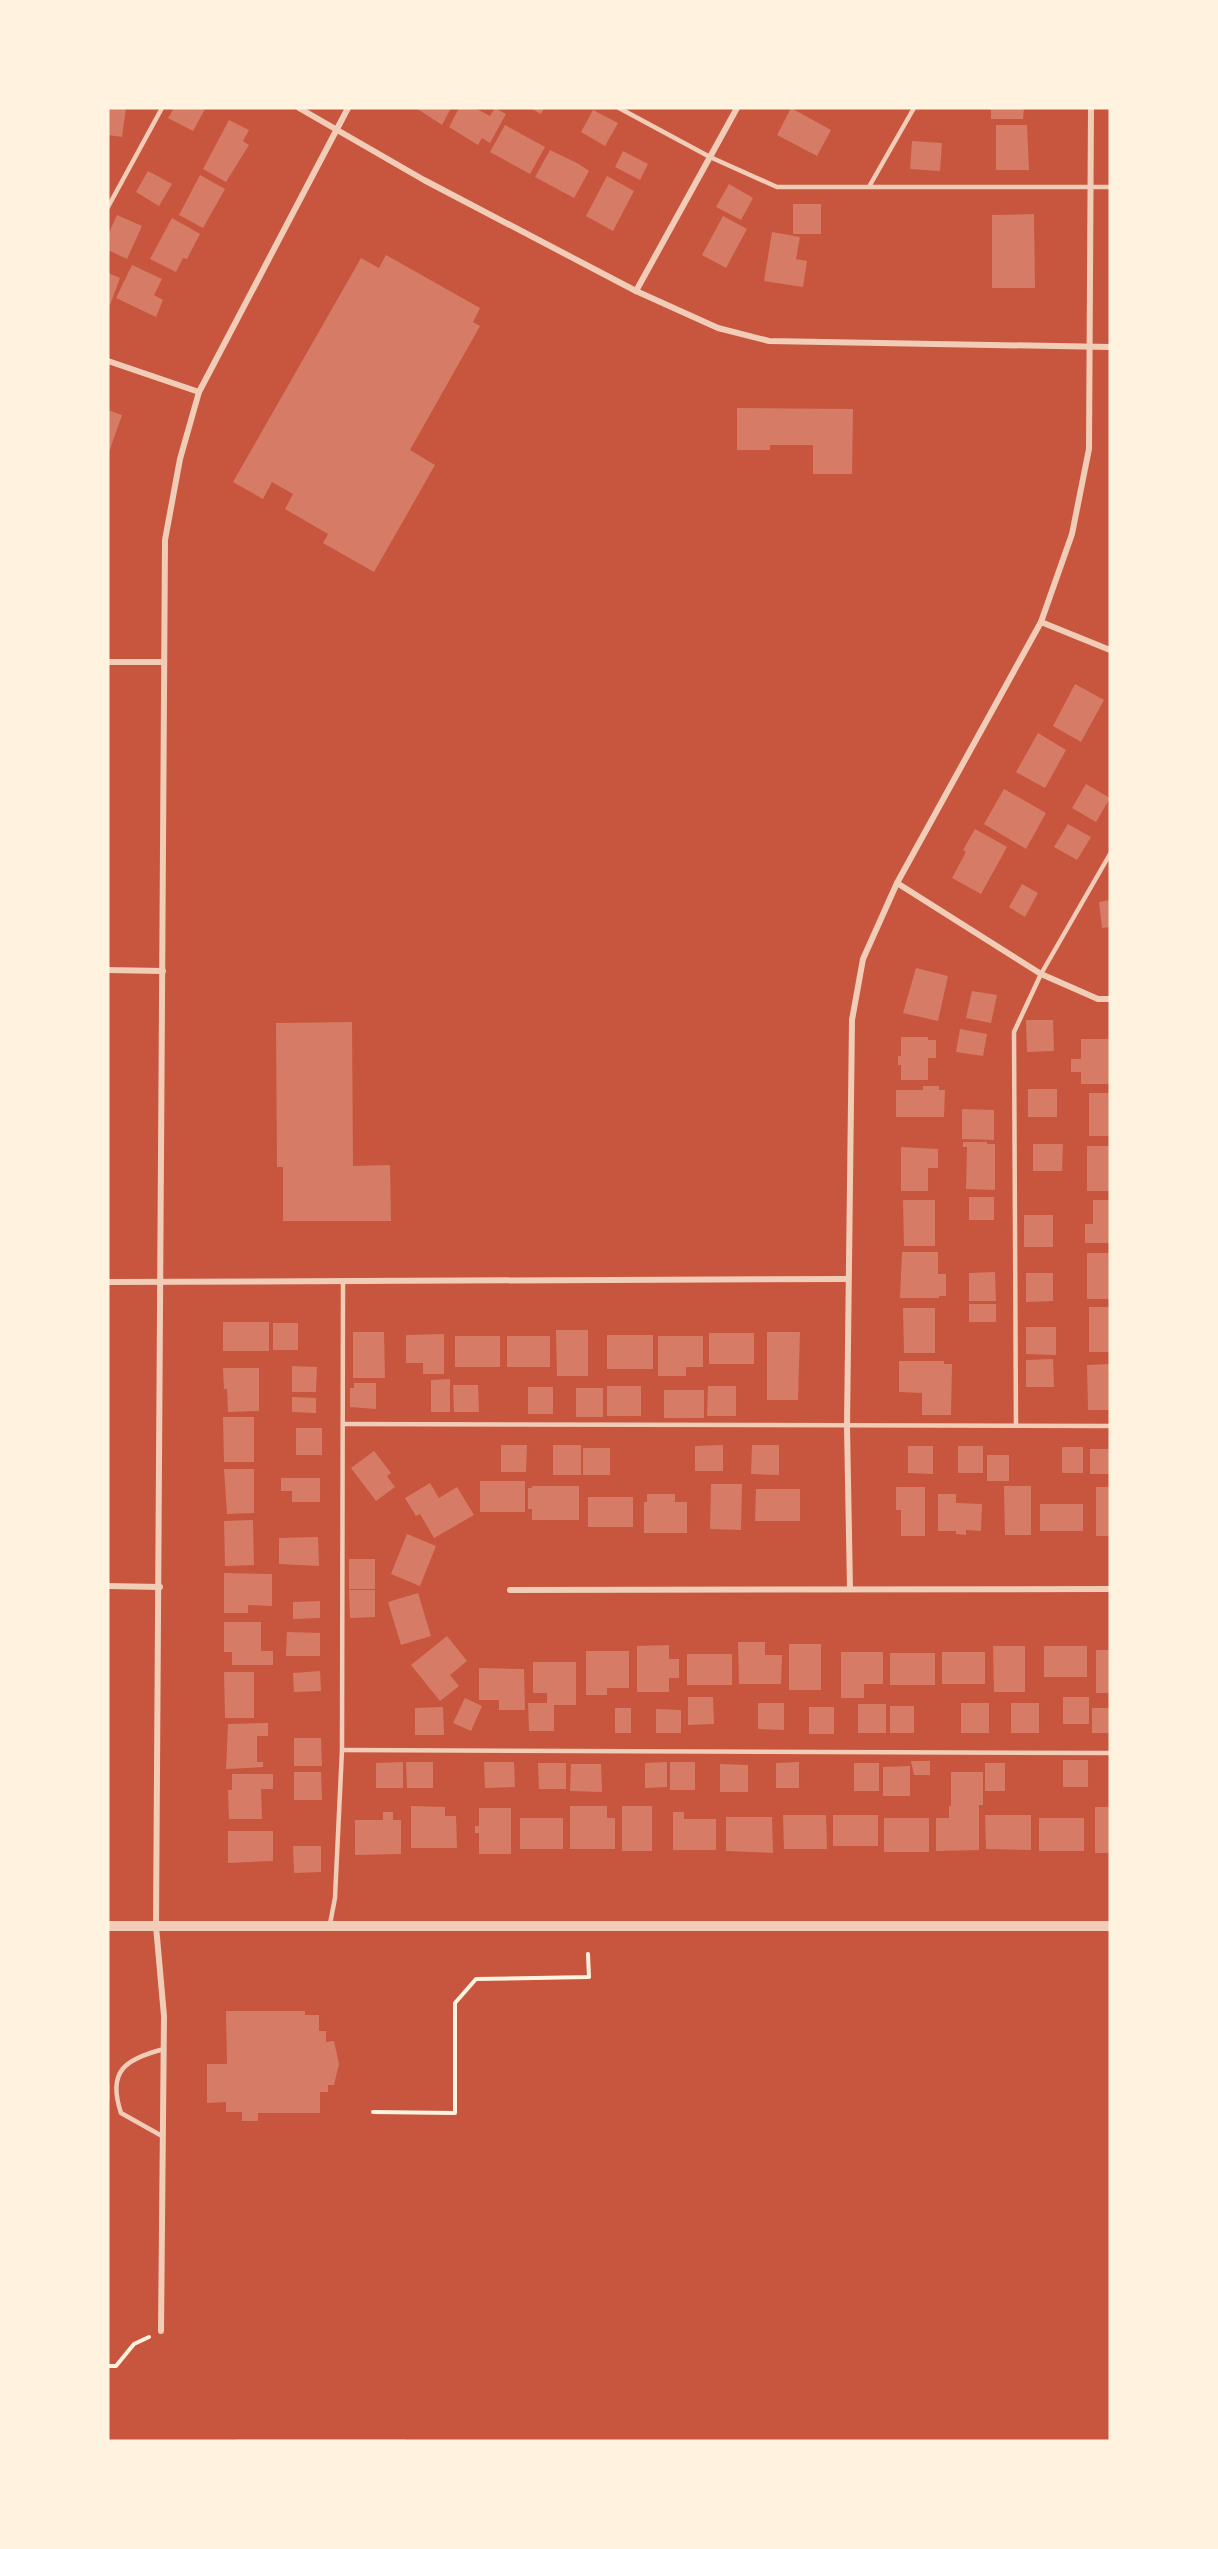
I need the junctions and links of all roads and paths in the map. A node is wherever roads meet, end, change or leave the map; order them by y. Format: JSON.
{"nodes":[{"id":1,"x":162,"y":108,"type":"edge"},
{"id":2,"x":299,"y":108,"type":"edge"},
{"id":3,"x":348,"y":108,"type":"edge"},
{"id":4,"x":619,"y":108,"type":"edge"},
{"id":5,"x":737,"y":108,"type":"edge"},
{"id":6,"x":914,"y":108,"type":"edge"},
{"id":7,"x":1091,"y":108,"type":"edge"},
{"id":8,"x":337,"y":128,"type":"junction"},
{"id":9,"x":710,"y":157,"type":"junction"},
{"id":10,"x":870,"y":185,"type":"junction"},
{"id":11,"x":1089,"y":187,"type":"junction"},
{"id":12,"x":1110,"y":187,"type":"edge"},
{"id":13,"x":110,"y":197,"type":"edge"},
{"id":14,"x":108,"y":207,"type":"edge"},
{"id":15,"x":636,"y":291,"type":"junction"},
{"id":16,"x":1090,"y":347,"type":"junction"},
{"id":17,"x":1110,"y":347,"type":"edge"},
{"id":18,"x":108,"y":361,"type":"edge"},
{"id":19,"x":199,"y":392,"type":"junction"},
{"id":20,"x":1041,"y":622,"type":"junction"},
{"id":21,"x":1110,"y":650,"type":"edge"},
{"id":22,"x":108,"y":662,"type":"edge"},
{"id":23,"x":162,"y":662,"type":"junction"},
{"id":24,"x":1110,"y":854,"type":"edge"},
{"id":25,"x":897,"y":883,"type":"junction"},
{"id":26,"x":108,"y":970,"type":"edge"},
{"id":27,"x":163,"y":970,"type":"junction"},
{"id":28,"x":1041,"y":974,"type":"junction"},
{"id":29,"x":1110,"y":999,"type":"edge"},
{"id":30,"x":849,"y":1279,"type":"junction"},
{"id":31,"x":108,"y":1282,"type":"edge"},
{"id":32,"x":161,"y":1282,"type":"junction"},
{"id":33,"x":343,"y":1282,"type":"junction"},
{"id":34,"x":343,"y":1425,"type":"junction"},
{"id":35,"x":847,"y":1426,"type":"junction"},
{"id":36,"x":1016,"y":1426,"type":"junction"},
{"id":37,"x":1110,"y":1426,"type":"edge"},
{"id":38,"x":108,"y":1586,"type":"edge"},
{"id":39,"x":159,"y":1587,"type":"junction"},
{"id":40,"x":850,"y":1588,"type":"junction"},
{"id":41,"x":1110,"y":1589,"type":"edge"},
{"id":42,"x":510,"y":1590,"type":"dead end"},
{"id":43,"x":342,"y":1750,"type":"junction"},
{"id":44,"x":1110,"y":1753,"type":"edge"},
{"id":45,"x":108,"y":1926,"type":"edge"},
{"id":46,"x":156,"y":1926,"type":"junction"},
{"id":47,"x":330,"y":1926,"type":"junction"},
{"id":48,"x":1110,"y":1926,"type":"edge"},
{"id":49,"x":588,"y":1954,"type":"dead end"},
{"id":50,"x":164,"y":2049,"type":"junction"},
{"id":51,"x":373,"y":2112,"type":"dead end"},
{"id":52,"x":162,"y":2136,"type":"junction"},
{"id":53,"x":161,"y":2331,"type":"joint"},
{"id":54,"x":108,"y":2366,"type":"edge"}],
"edges":[{"from":1,"to":13,"type":"lane"},
{"from":2,"to":8,"type":"street"},
{"from":3,"to":8,"type":"street"},
{"from":4,"to":9,"type":"lane"},
{"from":5,"to":9,"type":"street"},
{"from":6,"to":10,"type":"lane"},
{"from":7,"to":11,"type":"street"},
{"from":8,"to":15,"type":"street"},
{"from":8,"to":19,"type":"street"},
{"from":9,"to":10,"type":"lane"},
{"from":9,"to":15,"type":"street"},
{"from":10,"to":11,"type":"lane"},
{"from":11,"to":12,"type":"lane"},
{"from":11,"to":16,"type":"street"},
{"from":13,"to":14,"type":"lane"},
{"from":15,"to":16,"type":"street"},
{"from":16,"to":17,"type":"street"},
{"from":16,"to":20,"type":"street"},
{"from":18,"to":19,"type":"street"},
{"from":19,"to":23,"type":"street"},
{"from":20,"to":21,"type":"street"},
{"from":20,"to":25,"type":"street"},
{"from":22,"to":23,"type":"street"},
{"from":23,"to":27,"type":"street"},
{"from":24,"to":28,"type":"lane"},
{"from":25,"to":28,"type":"street"},
{"from":25,"to":30,"type":"street"},
{"from":26,"to":27,"type":"street"},
{"from":27,"to":32,"type":"street"},
{"from":28,"to":29,"type":"street"},
{"from":28,"to":36,"type":"lane"},
{"from":30,"to":33,"type":"street"},
{"from":30,"to":35,"type":"street"},
{"from":31,"to":32,"type":"street"},
{"from":32,"to":33,"type":"street"},
{"from":32,"to":39,"type":"street"},
{"from":33,"to":34,"type":"lane"},
{"from":34,"to":35,"type":"lane"},
{"from":34,"to":43,"type":"lane"},
{"from":35,"to":36,"type":"lane"},
{"from":35,"to":40,"type":"street"},
{"from":36,"to":37,"type":"lane"},
{"from":38,"to":39,"type":"street"},
{"from":39,"to":46,"type":"street"},
{"from":40,"to":41,"type":"street"},
{"from":40,"to":42,"type":"street"},
{"from":43,"to":44,"type":"lane"},
{"from":43,"to":47,"type":"lane"},
{"from":45,"to":46,"type":"street"},
{"from":46,"to":47,"type":"street"},
{"from":46,"to":50,"type":"street"},
{"from":47,"to":48,"type":"street"},
{"from":49,"to":51,"type":"path"},
{"from":50,"to":52,"type":"street"},
{"from":50,"to":52,"type":"lane"},
{"from":52,"to":53,"type":"street"},
{"from":53,"to":54,"type":"path"}]}
